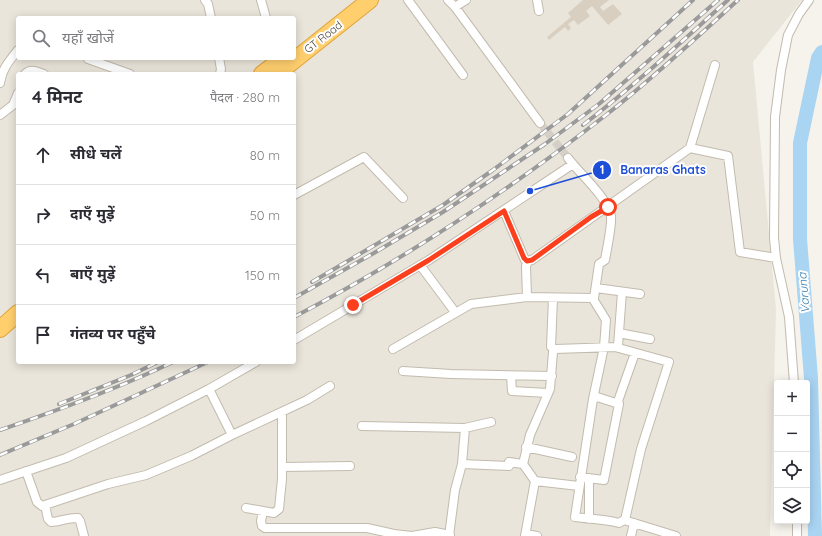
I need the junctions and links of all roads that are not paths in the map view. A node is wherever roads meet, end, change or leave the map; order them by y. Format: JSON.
{"nodes":[{"id":1,"x":205,"y":0,"type":"edge"},
{"id":2,"x":261,"y":0,"type":"edge"},
{"id":3,"x":355,"y":0,"type":"edge"},
{"id":4,"x":370,"y":0,"type":"edge"},
{"id":5,"x":408,"y":0,"type":"edge"},
{"id":6,"x":448,"y":0,"type":"edge"},
{"id":7,"x":466,"y":0,"type":"edge"},
{"id":8,"x":537,"y":0,"type":"edge"},
{"id":9,"x":808,"y":0,"type":"edge"},
{"id":10,"x":454,"y":7,"type":"junction"},
{"id":11,"x":540,"y":11,"type":"dead end"},
{"id":12,"x":211,"y":16,"type":"edge"},
{"id":13,"x":265,"y":16,"type":"edge"},
{"id":14,"x":325,"y":30,"type":"junction"},
{"id":15,"x":296,"y":48,"type":"edge"},
{"id":16,"x":296,"y":50,"type":"edge"},
{"id":17,"x":16,"y":52,"type":"edge"},
{"id":18,"x":88,"y":60,"type":"dead end"},
{"id":19,"x":219,"y":60,"type":"edge"},
{"id":20,"x":278,"y":63,"type":"edge"},
{"id":21,"x":715,"y":65,"type":"dead end"},
{"id":22,"x":27,"y":72,"type":"edge"},
{"id":23,"x":38,"y":72,"type":"edge"},
{"id":24,"x":124,"y":72,"type":"edge"},
{"id":25,"x":220,"y":72,"type":"edge"},
{"id":26,"x":265,"y":72,"type":"edge"},
{"id":27,"x":463,"y":75,"type":"dead end"},
{"id":28,"x":0,"y":83,"type":"edge"},
{"id":29,"x":16,"y":97,"type":"edge"},
{"id":30,"x":0,"y":115,"type":"edge"},
{"id":31,"x":540,"y":123,"type":"tunnel mouth"},
{"id":32,"x":690,"y":148,"type":"junction"},
{"id":33,"x":296,"y":194,"type":"edge"},
{"id":34,"x":403,"y":198,"type":"dead end"},
{"id":35,"x":608,"y":207,"type":"junction"},
{"id":36,"x":504,"y":211,"type":"junction"},
{"id":37,"x":776,"y":258,"type":"junction"},
{"id":38,"x":528,"y":261,"type":"junction"},
{"id":39,"x":420,"y":265,"type":"junction"},
{"id":40,"x":596,"y":288,"type":"junction"},
{"id":41,"x":622,"y":292,"type":"junction"},
{"id":42,"x":640,"y":294,"type":"dead end"},
{"id":43,"x":528,"y":297,"type":"junction"},
{"id":44,"x":554,"y":298,"type":"junction"},
{"id":45,"x":593,"y":299,"type":"junction"},
{"id":46,"x":455,"y":312,"type":"junction"},
{"id":47,"x":16,"y":316,"type":"edge"},
{"id":48,"x":16,"y":325,"type":"edge"},
{"id":49,"x":619,"y":333,"type":"junction"},
{"id":50,"x":1,"y":335,"type":"edge"},
{"id":51,"x":296,"y":339,"type":"edge"},
{"id":52,"x":650,"y":339,"type":"dead end"},
{"id":53,"x":604,"y":347,"type":"junction"},
{"id":54,"x":615,"y":347,"type":"junction"},
{"id":55,"x":393,"y":348,"type":"dead end"},
{"id":56,"x":555,"y":349,"type":"junction"},
{"id":57,"x":635,"y":353,"type":"junction"},
{"id":58,"x":253,"y":364,"type":"edge"},
{"id":59,"x":404,"y":371,"type":"dead end"},
{"id":60,"x":511,"y":376,"type":"junction"},
{"id":61,"x":552,"y":376,"type":"junction"},
{"id":62,"x":794,"y":380,"type":"edge"},
{"id":63,"x":330,"y":386,"type":"dead end"},
{"id":64,"x":209,"y":389,"type":"junction"},
{"id":65,"x":548,"y":393,"type":"junction"},
{"id":66,"x":594,"y":396,"type":"junction"},
{"id":67,"x":618,"y":404,"type":"junction"},
{"id":68,"x":282,"y":412,"type":"junction"},
{"id":69,"x":491,"y":422,"type":"dead end"},
{"id":70,"x":362,"y":426,"type":"dead end"},
{"id":71,"x":465,"y":428,"type":"junction"},
{"id":72,"x":232,"y":435,"type":"junction"},
{"id":73,"x":526,"y":447,"type":"junction"},
{"id":74,"x":572,"y":457,"type":"dead end"},
{"id":75,"x":462,"y":464,"type":"junction"},
{"id":76,"x":523,"y":464,"type":"junction"},
{"id":77,"x":350,"y":466,"type":"dead end"},
{"id":78,"x":282,"y":467,"type":"junction"},
{"id":79,"x":26,"y":471,"type":"junction"},
{"id":80,"x":580,"y":477,"type":"junction"},
{"id":81,"x":589,"y":478,"type":"junction"},
{"id":82,"x":0,"y":480,"type":"edge"},
{"id":83,"x":535,"y":481,"type":"junction"},
{"id":84,"x":579,"y":486,"type":"junction"},
{"id":85,"x":45,"y":505,"type":"junction"},
{"id":86,"x":246,"y":508,"type":"dead end"},
{"id":87,"x":262,"y":511,"type":"junction"},
{"id":88,"x":589,"y":519,"type":"junction"},
{"id":89,"x":625,"y":520,"type":"junction"},
{"id":90,"x":634,"y":523,"type":"junction"},
{"id":91,"x":797,"y":524,"type":"edge"},
{"id":92,"x":662,"y":534,"type":"edge"},
{"id":93,"x":427,"y":535,"type":"edge"},
{"id":94,"x":450,"y":535,"type":"edge"},
{"id":95,"x":525,"y":535,"type":"edge"},
{"id":96,"x":84,"y":536,"type":"edge"},
{"id":97,"x":537,"y":536,"type":"edge"},
{"id":98,"x":631,"y":536,"type":"edge"},
{"id":99,"x":676,"y":536,"type":"edge"},
{"id":100,"x":797,"y":536,"type":"edge"}],
"edges":[{"from":1,"to":12,"type":"street"},
{"from":2,"to":13,"type":"street"},
{"from":3,"to":14,"type":"highway","name":"GT Road"},
{"from":4,"to":14,"type":"highway","name":"GT Road"},
{"from":5,"to":27,"type":"street"},
{"from":6,"to":10,"type":"street"},
{"from":7,"to":10,"type":"street"},
{"from":8,"to":11,"type":"street"},
{"from":9,"to":37,"type":"street"},
{"from":10,"to":31,"type":"street"},
{"from":14,"to":15,"type":"highway","name":"GT Road"},
{"from":14,"to":16,"type":"highway","name":"GT Road"},
{"from":17,"to":28,"type":"street"},
{"from":18,"to":24,"type":"street"},
{"from":19,"to":25,"type":"street"},
{"from":20,"to":26,"type":"highway","name":"GT Road"},
{"from":21,"to":32,"type":"street"},
{"from":22,"to":23,"type":"street"},
{"from":29,"to":30,"type":"street"},
{"from":32,"to":35,"type":"street"},
{"from":32,"to":37,"type":"street"},
{"from":33,"to":34,"type":"street"},
{"from":35,"to":36,"type":"street"},
{"from":35,"to":38,"type":"street"},
{"from":35,"to":40,"type":"street"},
{"from":36,"to":38,"type":"street"},
{"from":36,"to":39,"type":"street"},
{"from":37,"to":62,"type":"street"},
{"from":38,"to":43,"type":"street"},
{"from":39,"to":46,"type":"street"},
{"from":39,"to":51,"type":"street"},
{"from":40,"to":41,"type":"street"},
{"from":40,"to":45,"type":"street"},
{"from":41,"to":42,"type":"street"},
{"from":41,"to":49,"type":"street"},
{"from":43,"to":44,"type":"street"},
{"from":43,"to":46,"type":"street"},
{"from":44,"to":45,"type":"street"},
{"from":44,"to":56,"type":"street"},
{"from":45,"to":53,"type":"street"},
{"from":46,"to":55,"type":"street"},
{"from":47,"to":50,"type":"highway"},
{"from":48,"to":50,"type":"highway"},
{"from":49,"to":52,"type":"street"},
{"from":49,"to":54,"type":"street"},
{"from":53,"to":54,"type":"street"},
{"from":53,"to":56,"type":"street"},
{"from":53,"to":66,"type":"street"},
{"from":54,"to":57,"type":"street"},
{"from":56,"to":61,"type":"street"},
{"from":57,"to":67,"type":"street"},
{"from":57,"to":89,"type":"street"},
{"from":58,"to":64,"type":"street"},
{"from":59,"to":60,"type":"street"},
{"from":60,"to":61,"type":"street"},
{"from":60,"to":65,"type":"street"},
{"from":61,"to":65,"type":"street"},
{"from":63,"to":68,"type":"street"},
{"from":64,"to":72,"type":"street"},
{"from":64,"to":79,"type":"street"},
{"from":65,"to":73,"type":"street"},
{"from":66,"to":67,"type":"street"},
{"from":66,"to":80,"type":"street"},
{"from":67,"to":81,"type":"street"},
{"from":68,"to":72,"type":"street"},
{"from":68,"to":78,"type":"street"},
{"from":69,"to":71,"type":"street"},
{"from":70,"to":71,"type":"street"},
{"from":71,"to":75,"type":"street"},
{"from":72,"to":85,"type":"street"},
{"from":73,"to":74,"type":"street"},
{"from":73,"to":76,"type":"street"},
{"from":75,"to":76,"type":"street"},
{"from":75,"to":94,"type":"street"},
{"from":76,"to":83,"type":"street"},
{"from":77,"to":78,"type":"street"},
{"from":78,"to":87,"type":"street"},
{"from":79,"to":82,"type":"street"},
{"from":79,"to":85,"type":"street"},
{"from":80,"to":81,"type":"street"},
{"from":80,"to":84,"type":"street"},
{"from":81,"to":88,"type":"street"},
{"from":83,"to":84,"type":"street"},
{"from":83,"to":95,"type":"street"},
{"from":84,"to":88,"type":"street"},
{"from":85,"to":96,"type":"street"},
{"from":86,"to":87,"type":"street"},
{"from":87,"to":93,"type":"street"},
{"from":88,"to":89,"type":"street"},
{"from":89,"to":90,"type":"street"},
{"from":90,"to":92,"type":"street"},
{"from":90,"to":98,"type":"street"},
{"from":91,"to":100,"type":"street"},
{"from":92,"to":99,"type":"street"},
{"from":93,"to":94,"type":"street"},
{"from":95,"to":97,"type":"street"}]}
